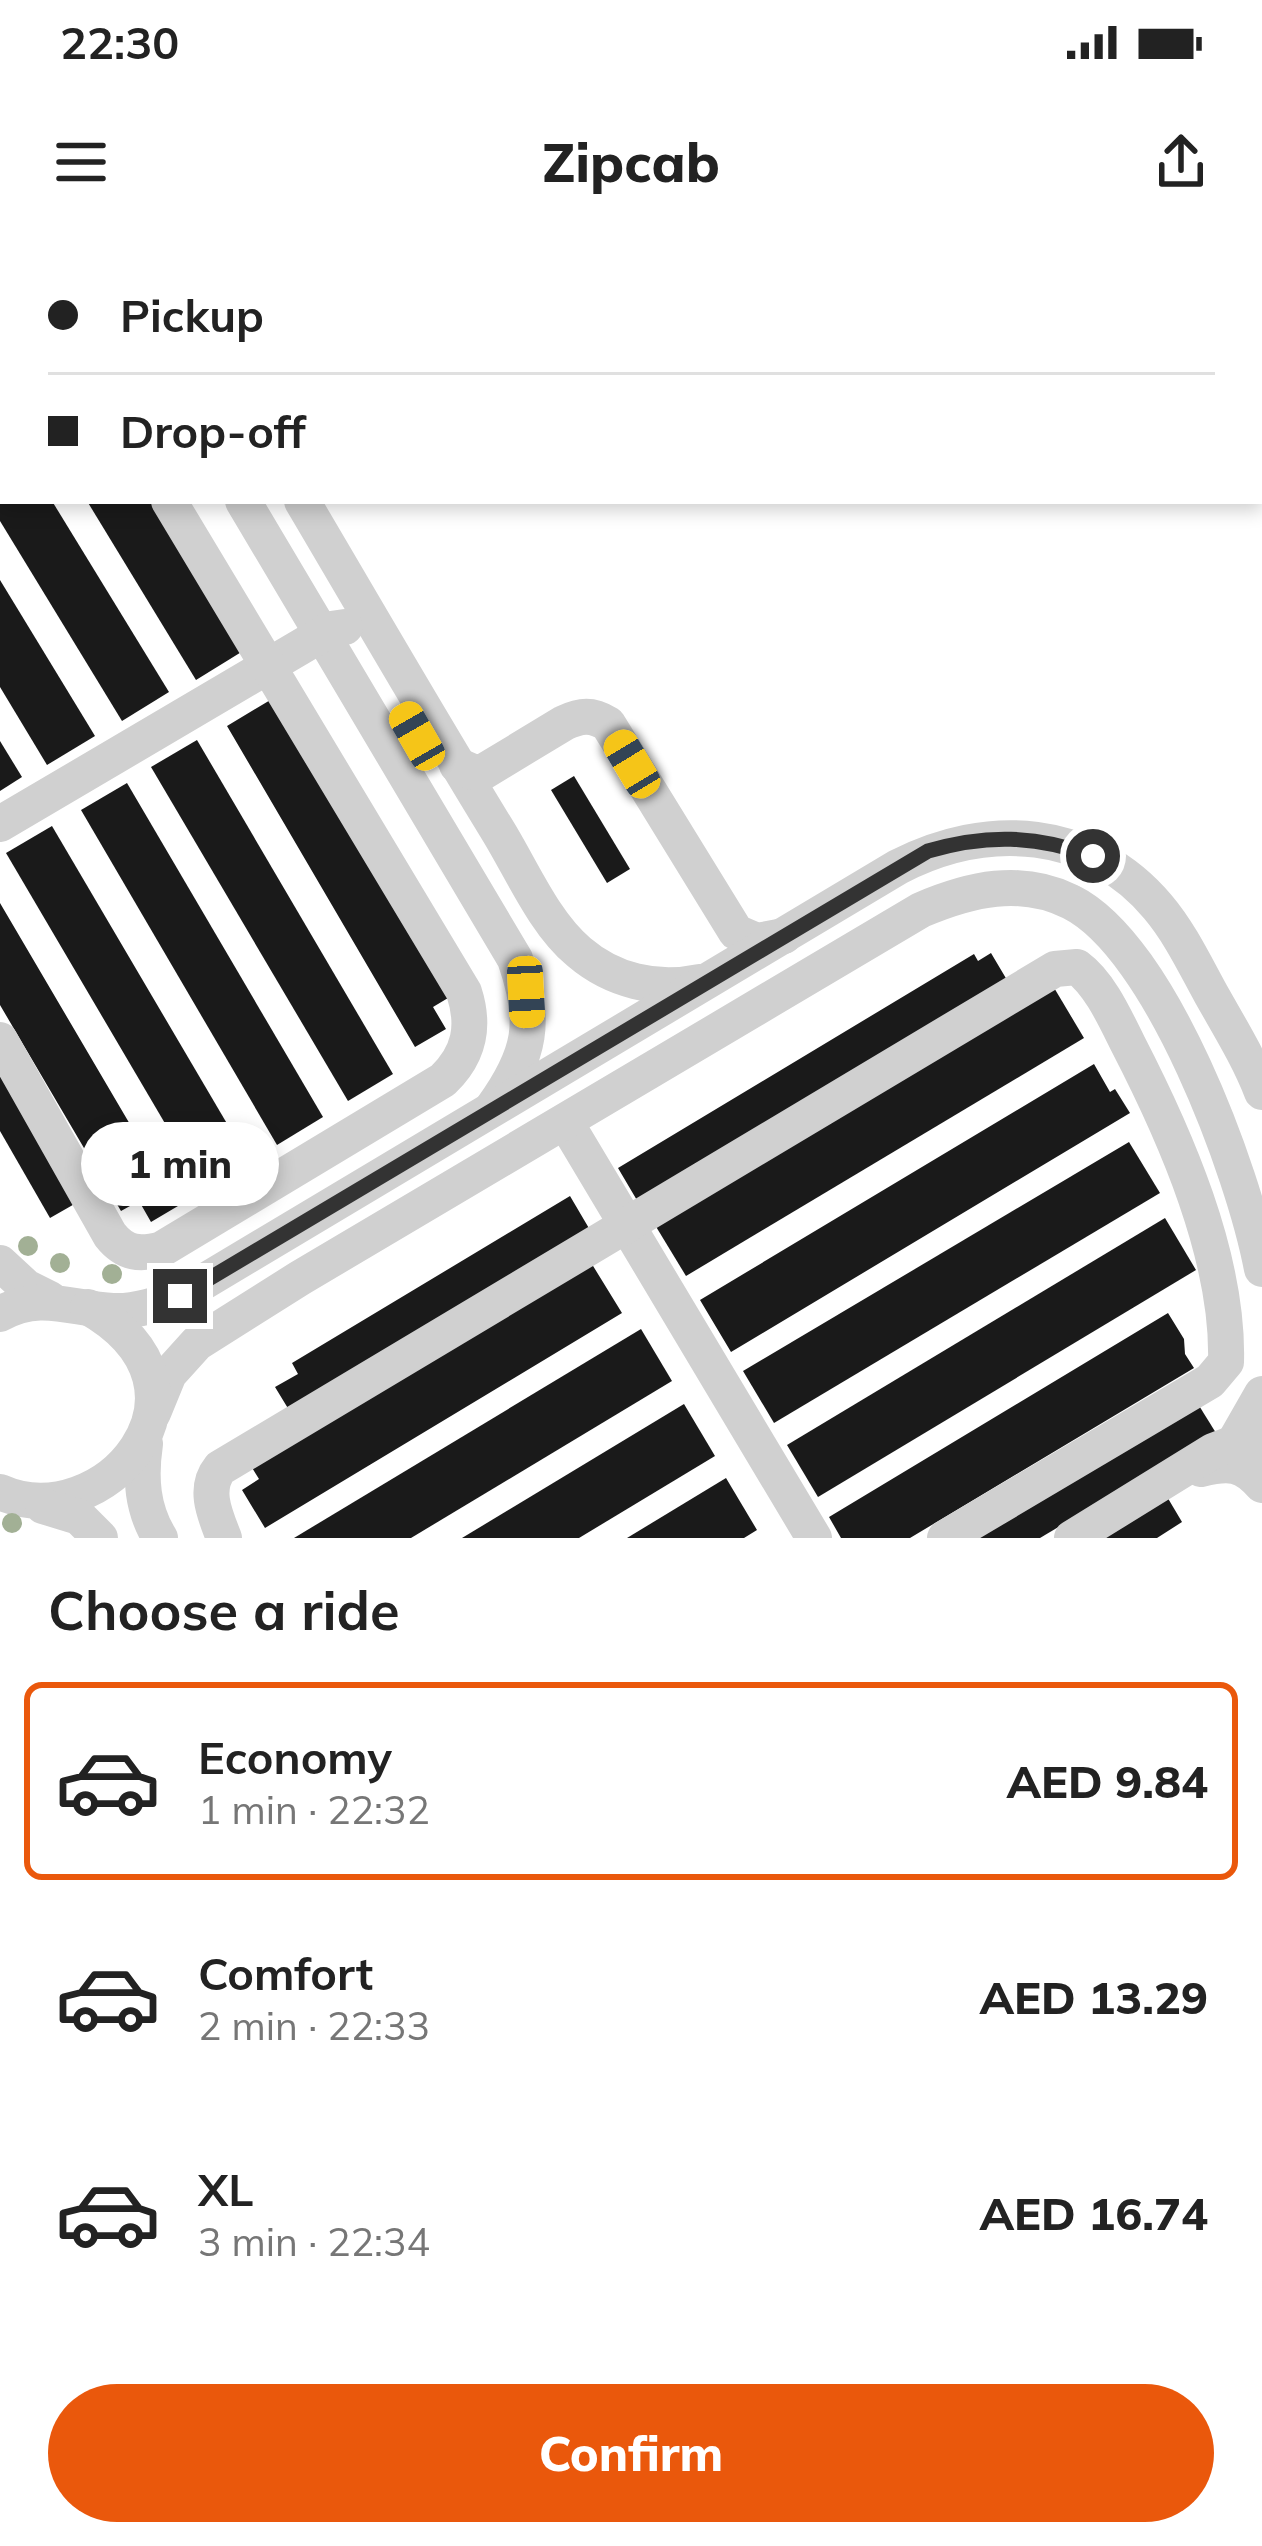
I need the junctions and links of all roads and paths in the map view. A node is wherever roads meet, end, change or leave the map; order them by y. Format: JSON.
{"nodes":[{"id":1,"x":172,"y":504,"type":"edge"},
{"id":2,"x":245,"y":504,"type":"edge"},
{"id":3,"x":270,"y":504,"type":"edge"},
{"id":4,"x":304,"y":504,"type":"edge"},
{"id":5,"x":366,"y":609,"type":"junction"},
{"id":6,"x":322,"y":635,"type":"junction"},
{"id":7,"x":268,"y":666,"type":"junction"},
{"id":8,"x":458,"y":765,"type":"junction"},
{"id":9,"x":484,"y":808,"type":"junction"},
{"id":10,"x":0,"y":824,"type":"edge"},
{"id":11,"x":784,"y":936,"type":"junction"},
{"id":12,"x":714,"y":978,"type":"junction"},
{"id":13,"x":0,"y":1040,"type":"edge"},
{"id":14,"x":1262,"y":1093,"type":"edge"},
{"id":15,"x":487,"y":1115,"type":"junction"},
{"id":16,"x":566,"y":1123,"type":"junction"},
{"id":17,"x":626,"y":1224,"type":"junction"},
{"id":18,"x":1261,"y":1258,"type":"edge"},
{"id":19,"x":0,"y":1263,"type":"edge"},
{"id":20,"x":67,"y":1302,"type":"junction"},
{"id":21,"x":0,"y":1314,"type":"edge"},
{"id":22,"x":1262,"y":1394,"type":"edge"},
{"id":23,"x":149,"y":1429,"type":"junction"},
{"id":24,"x":1248,"y":1443,"type":"edge"},
{"id":25,"x":1180,"y":1474,"type":"junction"},
{"id":26,"x":1262,"y":1485,"type":"edge"},
{"id":27,"x":12,"y":1497,"type":"edge"},
{"id":28,"x":100,"y":1538,"type":"edge"},
{"id":29,"x":160,"y":1538,"type":"edge"},
{"id":30,"x":224,"y":1538,"type":"edge"},
{"id":31,"x":814,"y":1538,"type":"edge"},
{"id":32,"x":945,"y":1538,"type":"edge"},
{"id":33,"x":1072,"y":1538,"type":"edge"}],
"edges":[{"from":1,"to":7,"type":"street"},
{"from":2,"to":6,"type":"street"},
{"from":3,"to":5,"type":"street"},
{"from":4,"to":5,"type":"street"},
{"from":5,"to":8,"type":"street"},
{"from":6,"to":7,"type":"street"},
{"from":6,"to":9,"type":"street"},
{"from":6,"to":15,"type":"street"},
{"from":7,"to":10,"type":"street"},
{"from":7,"to":13,"type":"street"},
{"from":8,"to":9,"type":"street"},
{"from":8,"to":11,"type":"street"},
{"from":9,"to":12,"type":"street"},
{"from":11,"to":12,"type":"street"},
{"from":11,"to":14,"type":"street"},
{"from":12,"to":15,"type":"street"},
{"from":15,"to":20,"type":"street"},
{"from":16,"to":17,"type":"street"},
{"from":16,"to":18,"type":"street"},
{"from":16,"to":23,"type":"street"},
{"from":17,"to":30,"type":"street"},
{"from":17,"to":31,"type":"street"},
{"from":17,"to":32,"type":"street"},
{"from":19,"to":20,"type":"street"},
{"from":20,"to":21,"type":"street"},
{"from":20,"to":23,"type":"street"},
{"from":22,"to":24,"type":"street"},
{"from":23,"to":27,"type":"street"},
{"from":23,"to":29,"type":"street"},
{"from":24,"to":25,"type":"street"},
{"from":25,"to":26,"type":"street"},
{"from":25,"to":33,"type":"street"},
{"from":27,"to":28,"type":"street"}]}
